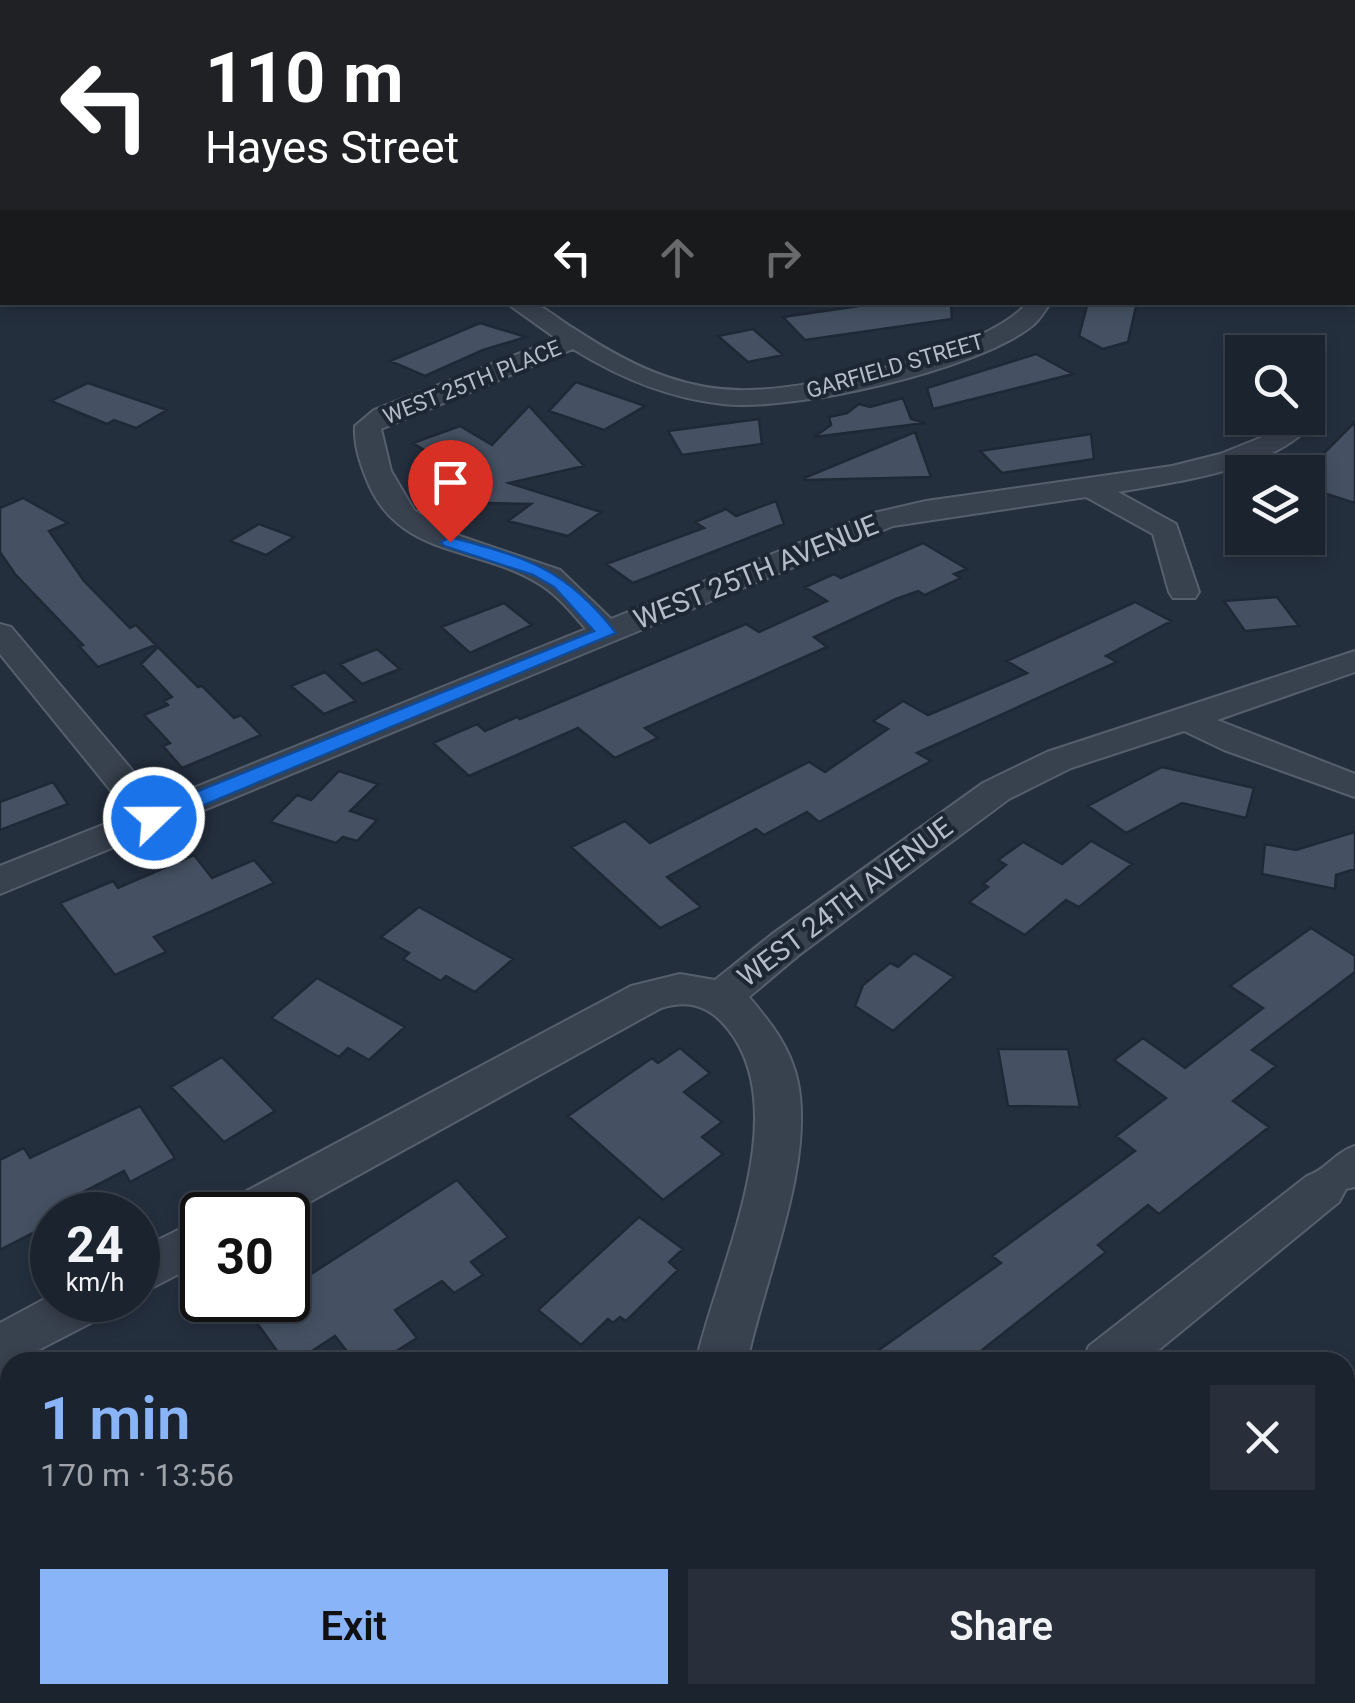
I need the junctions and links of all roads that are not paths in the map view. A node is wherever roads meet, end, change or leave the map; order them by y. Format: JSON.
{"nodes":[{"id":1,"x":521,"y":305,"type":"edge"},
{"id":2,"x":1039,"y":305,"type":"edge"},
{"id":3,"x":577,"y":339,"type":"junction"},
{"id":4,"x":1286,"y":435,"type":"edge"},
{"id":5,"x":1090,"y":488,"type":"junction"},
{"id":6,"x":1184,"y":592,"type":"dead end"},
{"id":7,"x":607,"y":633,"type":"junction"},
{"id":8,"x":0,"y":634,"type":"edge"},
{"id":9,"x":1355,"y":661,"type":"edge"},
{"id":10,"x":1186,"y":719,"type":"junction"},
{"id":11,"x":1355,"y":786,"type":"edge"},
{"id":12,"x":154,"y":818,"type":"junction"},
{"id":13,"x":0,"y":880,"type":"edge"},
{"id":14,"x":722,"y":997,"type":"junction"},
{"id":15,"x":1342,"y":1174,"type":"edge"},
{"id":16,"x":288,"y":1192,"type":"edge"},
{"id":17,"x":48,"y":1322,"type":"edge"},
{"id":18,"x":0,"y":1348,"type":"edge"},
{"id":19,"x":723,"y":1352,"type":"edge"},
{"id":20,"x":1120,"y":1352,"type":"edge"}],
"edges":[{"from":1,"to":3,"type":"street","name":"GARFIELD STREET"},
{"from":2,"to":3,"type":"street","name":"GARFIELD STREET"},
{"from":3,"to":7,"type":"street","name":"WEST 25TH PLACE"},
{"from":4,"to":5,"type":"street","name":"WEST 25TH AVENUE"},
{"from":5,"to":6,"type":"street"},
{"from":5,"to":7,"type":"street","name":"WEST 25TH AVENUE"},
{"from":7,"to":12,"type":"street","name":"WEST 25TH AVENUE"},
{"from":8,"to":12,"type":"street"},
{"from":9,"to":10,"type":"street","name":"WEST 24TH AVENUE"},
{"from":10,"to":11,"type":"street"},
{"from":10,"to":14,"type":"street","name":"WEST 24TH AVENUE"},
{"from":12,"to":13,"type":"street","name":"WEST 25TH AVENUE"},
{"from":14,"to":16,"type":"street","name":"WEST 24TH AVENUE"},
{"from":14,"to":19,"type":"street"},
{"from":15,"to":20,"type":"street"},
{"from":17,"to":18,"type":"street"}]}
